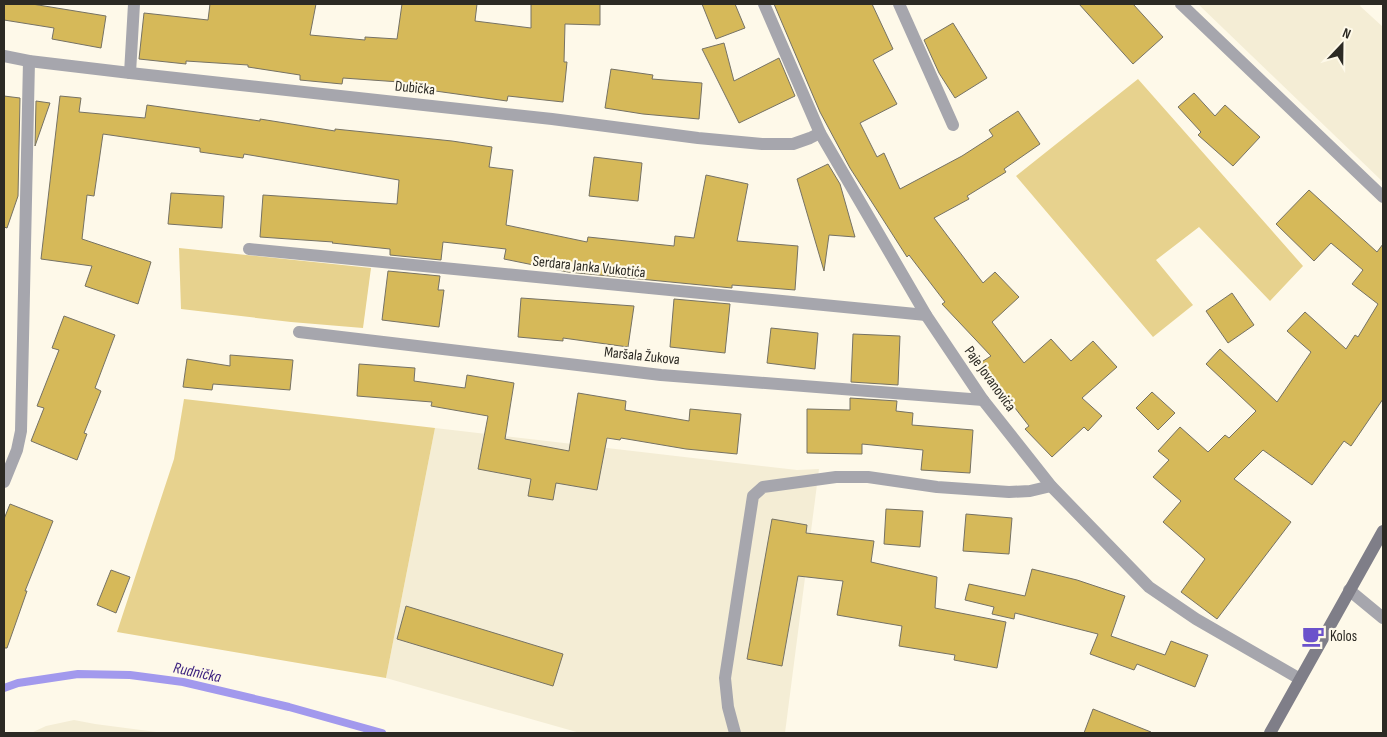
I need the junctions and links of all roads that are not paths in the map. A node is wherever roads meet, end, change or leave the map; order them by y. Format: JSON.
{"nodes":[{"id":1,"x":134,"y":4,"type":"edge"},
{"id":2,"x":764,"y":4,"type":"edge"},
{"id":3,"x":899,"y":4,"type":"edge"},
{"id":4,"x":1182,"y":4,"type":"edge"},
{"id":5,"x":4,"y":56,"type":"edge"},
{"id":6,"x":30,"y":61,"type":"junction"},
{"id":7,"x":130,"y":73,"type":"junction"},
{"id":8,"x":953,"y":125,"type":"dead end"},
{"id":9,"x":820,"y":133,"type":"junction"},
{"id":10,"x":1383,"y":197,"type":"edge"},
{"id":11,"x":249,"y":249,"type":"dead end"},
{"id":12,"x":926,"y":315,"type":"junction"},
{"id":13,"x":299,"y":332,"type":"dead end"},
{"id":14,"x":983,"y":400,"type":"junction"},
{"id":15,"x":4,"y":482,"type":"edge"},
{"id":16,"x":1051,"y":486,"type":"junction"},
{"id":17,"x":1383,"y":531,"type":"edge"},
{"id":18,"x":1349,"y":590,"type":"junction"},
{"id":19,"x":1383,"y":618,"type":"edge"},
{"id":20,"x":1300,"y":679,"type":"junction"},
{"id":21,"x":735,"y":733,"type":"edge"},
{"id":22,"x":1270,"y":733,"type":"edge"}],
"edges":[{"from":1,"to":7,"type":"street"},
{"from":2,"to":9,"type":"street","name":"Paje Jovanovića"},
{"from":3,"to":8,"type":"street"},
{"from":4,"to":10,"type":"street"},
{"from":5,"to":6,"type":"street","name":"Dubička"},
{"from":6,"to":7,"type":"street","name":"Dubička"},
{"from":6,"to":15,"type":"street"},
{"from":7,"to":9,"type":"street","name":"Dubička"},
{"from":9,"to":12,"type":"street","name":"Paje Jovanovića"},
{"from":11,"to":12,"type":"street","name":"Serdara Janka Vukotića"},
{"from":12,"to":14,"type":"street","name":"Paje Jovanovića"},
{"from":13,"to":14,"type":"street","name":"Maršala Žukova"},
{"from":14,"to":16,"type":"street","name":"Paje Jovanovića"},
{"from":16,"to":20,"type":"street","name":"Paje Jovanovića"},
{"from":16,"to":21,"type":"street"},
{"from":17,"to":18,"type":"main road"},
{"from":18,"to":19,"type":"street"},
{"from":18,"to":20,"type":"main road"},
{"from":20,"to":22,"type":"main road"}]}
